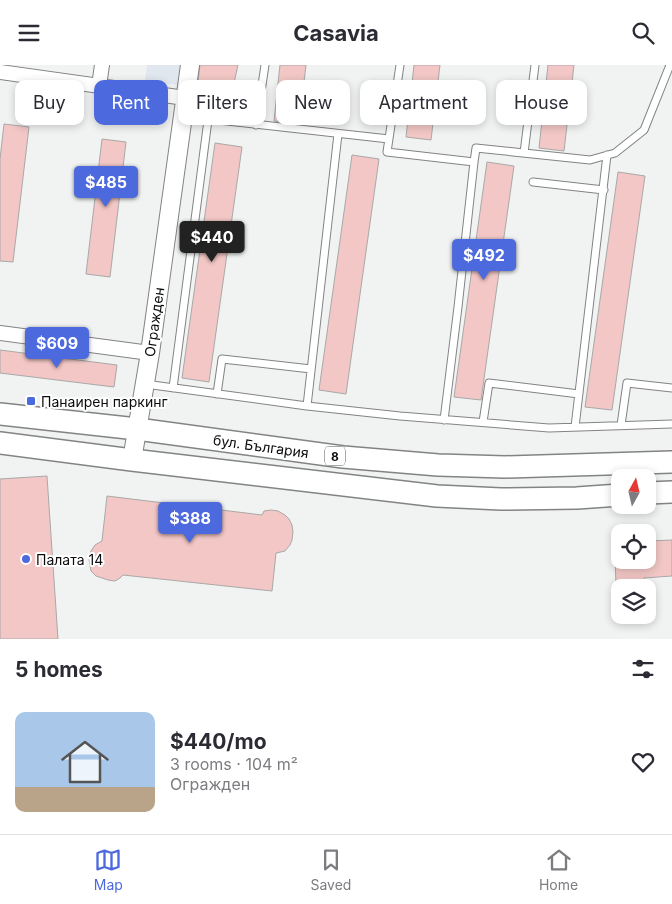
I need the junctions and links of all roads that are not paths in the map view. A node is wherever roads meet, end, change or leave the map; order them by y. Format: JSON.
{"nodes":[{"id":1,"x":102,"y":65,"type":"edge"},
{"id":2,"x":190,"y":65,"type":"edge"},
{"id":3,"x":265,"y":65,"type":"edge"},
{"id":4,"x":400,"y":65,"type":"edge"},
{"id":5,"x":535,"y":65,"type":"edge"},
{"id":6,"x":670,"y":65,"type":"edge"},
{"id":7,"x":0,"y":72,"type":"edge"},
{"id":8,"x":100,"y":80,"type":"edge"},
{"id":9,"x":188,"y":80,"type":"edge"},
{"id":10,"x":263,"y":80,"type":"edge"},
{"id":11,"x":94,"y":85,"type":"edge"},
{"id":12,"x":181,"y":125,"type":"edge"},
{"id":13,"x":207,"y":125,"type":"edge"},
{"id":14,"x":256,"y":125,"type":"edge"},
{"id":15,"x":338,"y":134,"type":"junction"},
{"id":16,"x":389,"y":139,"type":"junction"},
{"id":17,"x":524,"y":153,"type":"junction"},
{"id":18,"x":608,"y":155,"type":"junction"},
{"id":19,"x":474,"y":162,"type":"junction"},
{"id":20,"x":533,"y":181,"type":"dead end"},
{"id":21,"x":604,"y":190,"type":"junction"},
{"id":22,"x":0,"y":333,"type":"edge"},
{"id":23,"x":150,"y":353,"type":"junction"},
{"id":24,"x":311,"y":369,"type":"junction"},
{"id":25,"x":145,"y":384,"type":"junction"},
{"id":26,"x":173,"y":388,"type":"junction"},
{"id":27,"x":672,"y":388,"type":"edge"},
{"id":28,"x":217,"y":394,"type":"junction"},
{"id":29,"x":579,"y":395,"type":"junction"},
{"id":30,"x":306,"y":406,"type":"junction"},
{"id":31,"x":0,"y":414,"type":"edge"},
{"id":32,"x":444,"y":419,"type":"junction"},
{"id":33,"x":483,"y":422,"type":"junction"},
{"id":34,"x":672,"y":423,"type":"edge"},
{"id":35,"x":621,"y":425,"type":"junction"},
{"id":36,"x":575,"y":427,"type":"junction"},
{"id":37,"x":137,"y":429,"type":"junction"},
{"id":38,"x":0,"y":443,"type":"edge"},
{"id":39,"x":132,"y":460,"type":"junction"},
{"id":40,"x":672,"y":462,"type":"edge"},
{"id":41,"x":672,"y":492,"type":"edge"},
{"id":42,"x":656,"y":493,"type":"edge"},
{"id":43,"x":611,"y":496,"type":"edge"}],
"edges":[{"from":1,"to":8,"type":"street"},
{"from":2,"to":9,"type":"street","name":"Огражден"},
{"from":3,"to":10,"type":"lane"},
{"from":4,"to":16,"type":"lane"},
{"from":5,"to":17,"type":"lane"},
{"from":6,"to":18,"type":"lane"},
{"from":7,"to":11,"type":"street"},
{"from":12,"to":23,"type":"street","name":"Огражден"},
{"from":13,"to":26,"type":"lane"},
{"from":14,"to":15,"type":"lane"},
{"from":15,"to":16,"type":"lane"},
{"from":15,"to":24,"type":"lane"},
{"from":16,"to":19,"type":"lane"},
{"from":17,"to":18,"type":"lane"},
{"from":17,"to":19,"type":"lane"},
{"from":18,"to":21,"type":"lane"},
{"from":19,"to":32,"type":"lane"},
{"from":20,"to":21,"type":"lane"},
{"from":21,"to":29,"type":"lane"},
{"from":22,"to":23,"type":"street"},
{"from":23,"to":25,"type":"street","name":"Огражден"},
{"from":24,"to":28,"type":"lane"},
{"from":24,"to":30,"type":"lane"},
{"from":25,"to":26,"type":"lane"},
{"from":25,"to":37,"type":"street","name":"Огражден"},
{"from":26,"to":28,"type":"lane"},
{"from":27,"to":35,"type":"lane"},
{"from":28,"to":30,"type":"lane"},
{"from":29,"to":33,"type":"lane"},
{"from":29,"to":36,"type":"lane"},
{"from":30,"to":32,"type":"lane"},
{"from":31,"to":37,"type":"main road","name":"бул. България","number":"8"},
{"from":32,"to":33,"type":"lane"},
{"from":33,"to":36,"type":"lane"},
{"from":34,"to":35,"type":"lane"},
{"from":35,"to":36,"type":"lane"},
{"from":37,"to":39,"type":"street","name":"Огражден"},
{"from":37,"to":40,"type":"main road","name":"бул. България","number":"8"},
{"from":38,"to":39,"type":"main road","number":"8"},
{"from":39,"to":43,"type":"main road","number":"8"},
{"from":41,"to":42,"type":"main road"}]}
